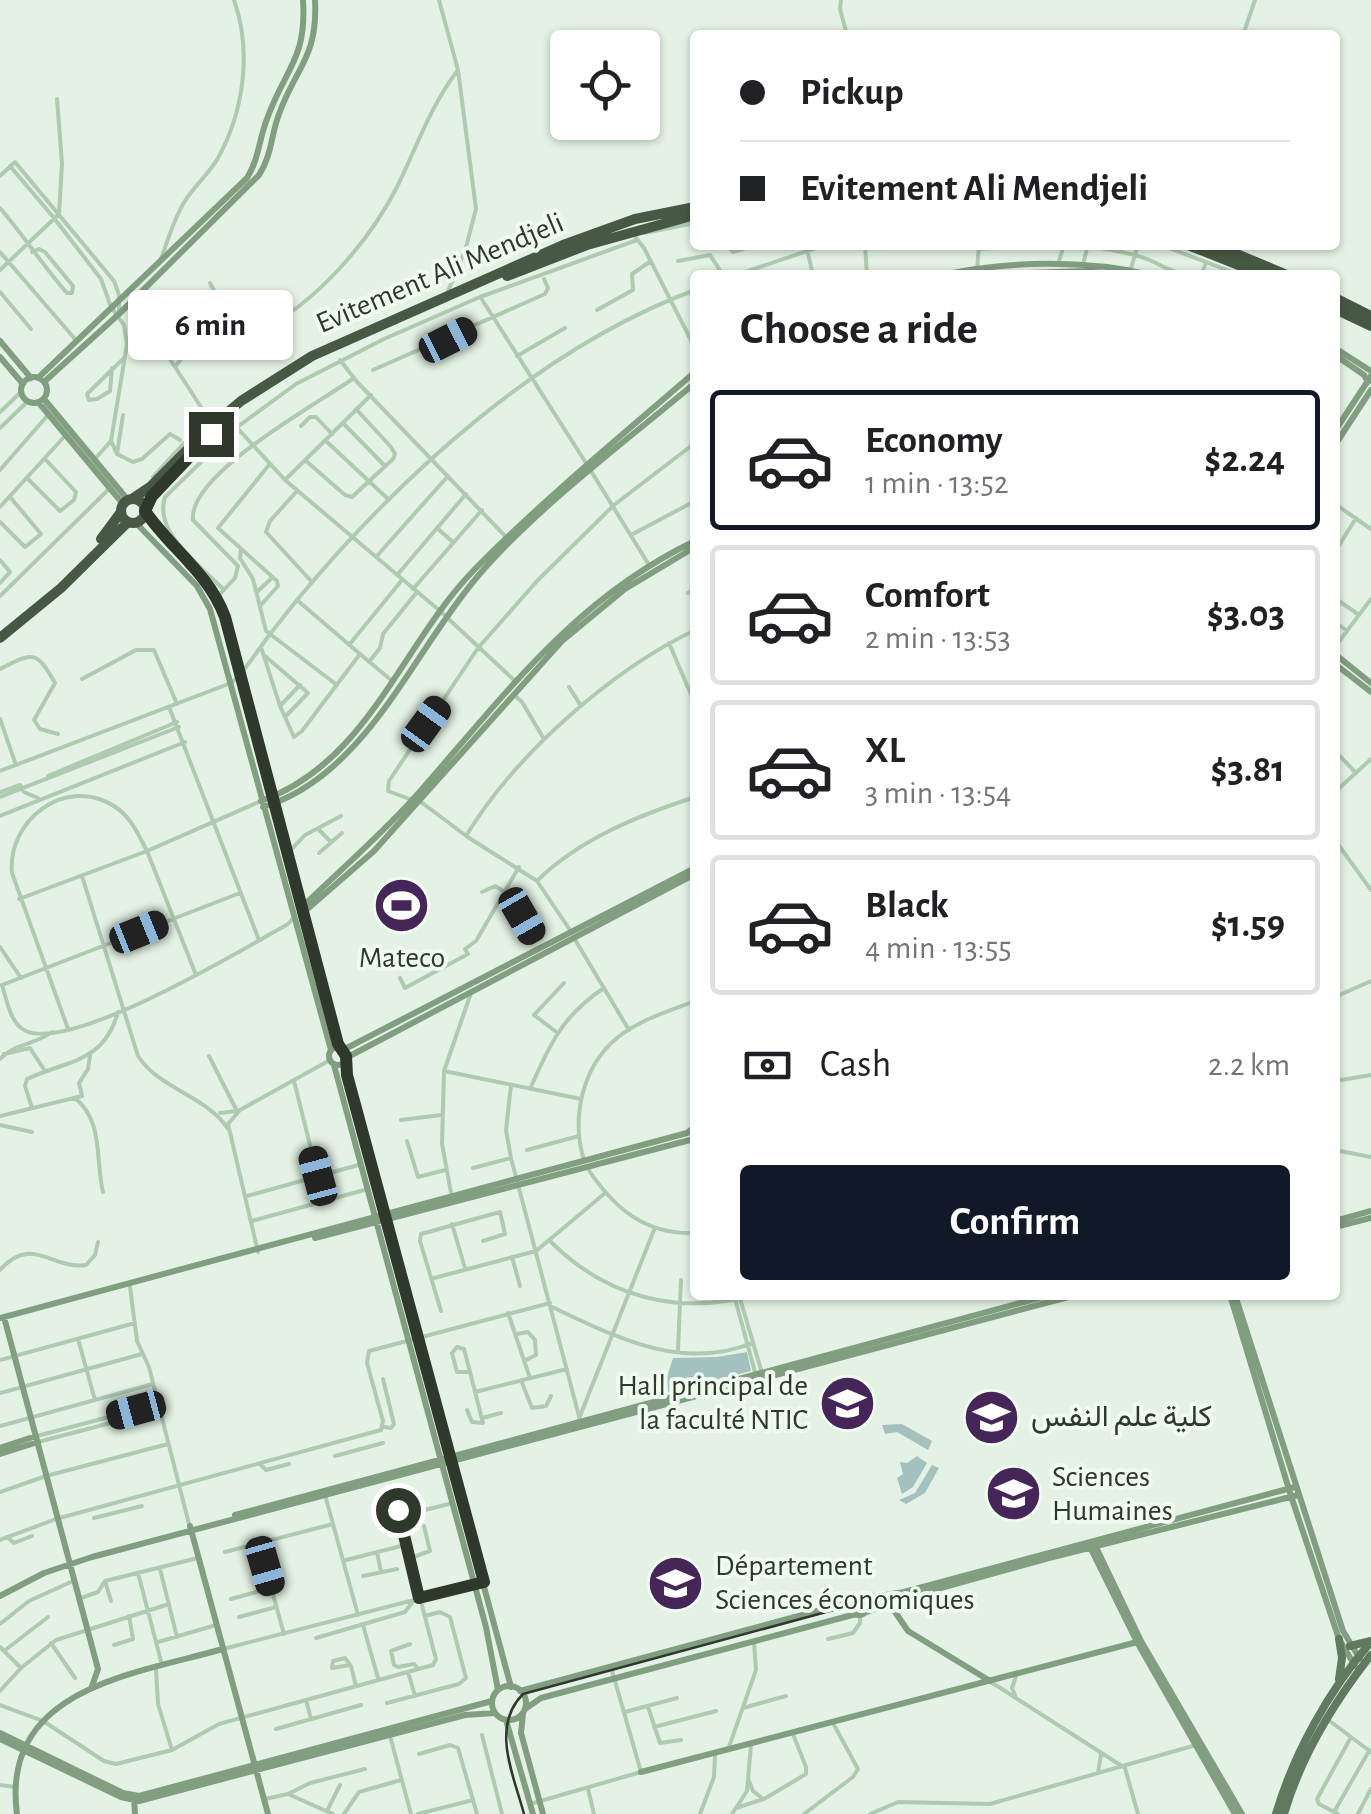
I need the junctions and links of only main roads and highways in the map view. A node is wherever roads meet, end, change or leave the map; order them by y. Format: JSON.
{"nodes":[{"id":1,"x":303,"y":0,"type":"edge"},
{"id":2,"x":316,"y":0,"type":"edge"},
{"id":3,"x":690,"y":209,"type":"edge"},
{"id":4,"x":690,"y":216,"type":"edge"},
{"id":5,"x":643,"y":226,"type":"junction"},
{"id":6,"x":632,"y":231,"type":"junction"},
{"id":7,"x":1201,"y":250,"type":"edge"},
{"id":8,"x":1227,"y":250,"type":"edge"},
{"id":9,"x":1057,"y":270,"type":"edge"},
{"id":10,"x":1116,"y":270,"type":"edge"},
{"id":11,"x":1251,"y":270,"type":"edge"},
{"id":12,"x":1275,"y":270,"type":"edge"},
{"id":13,"x":1340,"y":300,"type":"edge"},
{"id":14,"x":1340,"y":311,"type":"edge"},
{"id":15,"x":1371,"y":316,"type":"edge"},
{"id":16,"x":1371,"y":326,"type":"edge"},
{"id":17,"x":0,"y":341,"type":"edge"},
{"id":18,"x":1340,"y":354,"type":"edge"},
{"id":19,"x":0,"y":358,"type":"edge"},
{"id":20,"x":1370,"y":376,"type":"edge"},
{"id":21,"x":690,"y":377,"type":"edge"},
{"id":22,"x":38,"y":379,"type":"junction"},
{"id":23,"x":690,"y":387,"type":"edge"},
{"id":24,"x":22,"y":388,"type":"junction"},
{"id":25,"x":1370,"y":392,"type":"edge"},
{"id":26,"x":42,"y":400,"type":"junction"},
{"id":27,"x":1340,"y":423,"type":"edge"},
{"id":28,"x":68,"y":433,"type":"junction"},
{"id":29,"x":1340,"y":437,"type":"edge"},
{"id":30,"x":589,"y":468,"type":"junction"},
{"id":31,"x":126,"y":504,"type":"junction"},
{"id":32,"x":145,"y":509,"type":"junction"},
{"id":33,"x":132,"y":522,"type":"junction"},
{"id":34,"x":509,"y":540,"type":"junction"},
{"id":35,"x":690,"y":546,"type":"edge"},
{"id":36,"x":690,"y":547,"type":"edge"},
{"id":37,"x":0,"y":635,"type":"edge"},
{"id":38,"x":554,"y":645,"type":"junction"},
{"id":39,"x":1340,"y":655,"type":"edge"},
{"id":40,"x":1340,"y":668,"type":"edge"},
{"id":41,"x":1371,"y":682,"type":"edge"},
{"id":42,"x":396,"y":684,"type":"junction"},
{"id":43,"x":1371,"y":692,"type":"edge"},
{"id":44,"x":273,"y":800,"type":"junction"},
{"id":45,"x":417,"y":801,"type":"junction"},
{"id":46,"x":261,"y":804,"type":"junction"},
{"id":47,"x":690,"y":874,"type":"edge"},
{"id":48,"x":300,"y":912,"type":"junction"},
{"id":49,"x":288,"y":924,"type":"road end"},
{"id":50,"x":298,"y":927,"type":"junction"},
{"id":51,"x":336,"y":1038,"type":"junction"},
{"id":52,"x":355,"y":1049,"type":"junction"},
{"id":53,"x":341,"y":1053,"type":"junction"},
{"id":54,"x":332,"y":1062,"type":"junction"},
{"id":55,"x":349,"y":1082,"type":"junction"},
{"id":56,"x":690,"y":1139,"type":"edge"},
{"id":57,"x":1371,"y":1214,"type":"edge"},
{"id":58,"x":381,"y":1218,"type":"junction"},
{"id":59,"x":1340,"y":1223,"type":"edge"},
{"id":60,"x":255,"y":1236,"type":"road end"},
{"id":61,"x":255,"y":1250,"type":"junction"},
{"id":62,"x":1020,"y":1300,"type":"edge"},
{"id":63,"x":1235,"y":1300,"type":"edge"},
{"id":64,"x":2,"y":1317,"type":"edge"},
{"id":65,"x":37,"y":1439,"type":"junction"},
{"id":66,"x":0,"y":1451,"type":"edge"},
{"id":67,"x":446,"y":1461,"type":"junction"},
{"id":68,"x":1293,"y":1492,"type":"junction"},
{"id":69,"x":190,"y":1529,"type":"junction"},
{"id":70,"x":1092,"y":1545,"type":"junction"},
{"id":71,"x":67,"y":1562,"type":"junction"},
{"id":72,"x":0,"y":1594,"type":"edge"},
{"id":73,"x":857,"y":1600,"type":"junction"},
{"id":74,"x":896,"y":1604,"type":"junction"},
{"id":75,"x":860,"y":1614,"type":"junction"},
{"id":76,"x":495,"y":1624,"type":"junction"},
{"id":77,"x":486,"y":1627,"type":"junction"},
{"id":78,"x":1140,"y":1641,"type":"junction"},
{"id":79,"x":1371,"y":1642,"type":"edge"},
{"id":80,"x":1345,"y":1644,"type":"junction"},
{"id":81,"x":223,"y":1649,"type":"junction"},
{"id":82,"x":1371,"y":1655,"type":"edge"},
{"id":83,"x":1358,"y":1664,"type":"junction"},
{"id":84,"x":966,"y":1668,"type":"junction"},
{"id":85,"x":98,"y":1669,"type":"junction"},
{"id":86,"x":116,"y":1679,"type":"junction"},
{"id":87,"x":991,"y":1682,"type":"junction"},
{"id":88,"x":92,"y":1686,"type":"junction"},
{"id":89,"x":511,"y":1687,"type":"junction"},
{"id":90,"x":1337,"y":1687,"type":"junction"},
{"id":91,"x":498,"y":1690,"type":"junction"},
{"id":92,"x":520,"y":1690,"type":"junction"},
{"id":93,"x":961,"y":1690,"type":"junction"},
{"id":94,"x":492,"y":1701,"type":"junction"},
{"id":95,"x":524,"y":1711,"type":"junction"},
{"id":96,"x":495,"y":1713,"type":"junction"},
{"id":97,"x":506,"y":1720,"type":"junction"},
{"id":98,"x":389,"y":1733,"type":"junction"},
{"id":99,"x":0,"y":1736,"type":"edge"},
{"id":100,"x":26,"y":1749,"type":"junction"},
{"id":101,"x":255,"y":1768,"type":"junction"},
{"id":102,"x":641,"y":1772,"type":"road end"},
{"id":103,"x":136,"y":1799,"type":"junction"},
{"id":104,"x":138,"y":1813,"type":"edge"},
{"id":105,"x":16,"y":1814,"type":"edge"},
{"id":106,"x":268,"y":1814,"type":"edge"},
{"id":107,"x":533,"y":1814,"type":"edge"},
{"id":108,"x":543,"y":1814,"type":"edge"},
{"id":109,"x":1239,"y":1814,"type":"edge"},
{"id":110,"x":1276,"y":1814,"type":"edge"},
{"id":111,"x":1284,"y":1814,"type":"edge"}],
"edges":[{"from":1,"to":22,"type":"main road"},
{"from":2,"to":22,"type":"main road"},
{"from":3,"to":5,"type":"highway","name":"Evitement Ali Mendjeli"},
{"from":4,"to":5,"type":"highway","name":"Evitement Ali Mendjeli"},
{"from":5,"to":6,"type":"highway","name":"Evitement Ali Mendjeli"},
{"from":6,"to":31,"type":"highway","name":"Evitement Ali Mendjeli"},
{"from":6,"to":32,"type":"highway","name":"Evitement Ali Mendjeli"},
{"from":7,"to":11,"type":"highway"},
{"from":8,"to":12,"type":"highway"},
{"from":9,"to":10,"type":"main road"},
{"from":13,"to":15,"type":"highway"},
{"from":14,"to":16,"type":"highway"},
{"from":17,"to":22,"type":"main road"},
{"from":18,"to":20,"type":"main road"},
{"from":19,"to":24,"type":"main road"},
{"from":20,"to":25,"type":"main road"},
{"from":20,"to":27,"type":"main road"},
{"from":21,"to":30,"type":"main road"},
{"from":22,"to":24,"type":"main road"},
{"from":22,"to":26,"type":"main road"},
{"from":23,"to":30,"type":"main road"},
{"from":24,"to":26,"type":"main road"},
{"from":25,"to":29,"type":"main road"},
{"from":26,"to":28,"type":"main road"},
{"from":26,"to":28,"type":"main road"},
{"from":28,"to":31,"type":"main road"},
{"from":28,"to":31,"type":"main road"},
{"from":30,"to":34,"type":"main road"},
{"from":31,"to":32,"type":"highway"},
{"from":31,"to":33,"type":"highway"},
{"from":31,"to":37,"type":"highway","name":"Evitement Ali Mendjeli"},
{"from":32,"to":33,"type":"highway","name":"Evitement Ali Mendjeli"},
{"from":32,"to":44,"type":"main road"},
{"from":33,"to":37,"type":"highway","name":"Evitement Ali Mendjeli"},
{"from":33,"to":46,"type":"main road"},
{"from":34,"to":42,"type":"main road"},
{"from":34,"to":42,"type":"main road"},
{"from":35,"to":38,"type":"main road"},
{"from":36,"to":38,"type":"main road"},
{"from":38,"to":45,"type":"main road"},
{"from":38,"to":45,"type":"main road"},
{"from":39,"to":41,"type":"main road"},
{"from":40,"to":43,"type":"main road"},
{"from":42,"to":44,"type":"main road"},
{"from":44,"to":46,"type":"main road"},
{"from":44,"to":48,"type":"main road"},
{"from":45,"to":48,"type":"main road"},
{"from":46,"to":48,"type":"main road"},
{"from":47,"to":52,"type":"main road"},
{"from":48,"to":50,"type":"main road"},
{"from":48,"to":51,"type":"main road"},
{"from":49,"to":50,"type":"main road"},
{"from":50,"to":53,"type":"main road"},
{"from":51,"to":52,"type":"main road"},
{"from":51,"to":53,"type":"main road"},
{"from":52,"to":53,"type":"main road"},
{"from":52,"to":55,"type":"main road"},
{"from":53,"to":54,"type":"main road"},
{"from":53,"to":54,"type":"main road"},
{"from":53,"to":55,"type":"main road"},
{"from":54,"to":58,"type":"main road"},
{"from":55,"to":58,"type":"main road"},
{"from":56,"to":58,"type":"main road"},
{"from":57,"to":59,"type":"main road"},
{"from":58,"to":61,"type":"main road"},
{"from":58,"to":67,"type":"main road"},
{"from":60,"to":61,"type":"main road"},
{"from":61,"to":64,"type":"main road"},
{"from":61,"to":64,"type":"main road"},
{"from":62,"to":67,"type":"main road"},
{"from":63,"to":68,"type":"main road"},
{"from":64,"to":65,"type":"main road"},
{"from":65,"to":66,"type":"main road"},
{"from":65,"to":71,"type":"main road"},
{"from":67,"to":69,"type":"main road"},
{"from":67,"to":76,"type":"main road"},
{"from":67,"to":77,"type":"main road"},
{"from":68,"to":70,"type":"main road"},
{"from":68,"to":80,"type":"main road"},
{"from":69,"to":71,"type":"main road"},
{"from":69,"to":81,"type":"main road"},
{"from":70,"to":74,"type":"main road"},
{"from":70,"to":78,"type":"main road"},
{"from":71,"to":72,"type":"main road"},
{"from":71,"to":85,"type":"main road"},
{"from":73,"to":74,"type":"main road"},
{"from":73,"to":75,"type":"main road"},
{"from":73,"to":75,"type":"main road"},
{"from":73,"to":92,"type":"main road"},
{"from":74,"to":75,"type":"main road"},
{"from":74,"to":84,"type":"main road"},
{"from":75,"to":95,"type":"main road"},
{"from":76,"to":77,"type":"main road"},
{"from":76,"to":89,"type":"main road"},
{"from":77,"to":91,"type":"main road"},
{"from":78,"to":87,"type":"main road"},
{"from":78,"to":109,"type":"main road"},
{"from":79,"to":80,"type":"main road"},
{"from":79,"to":83,"type":"main road"},
{"from":80,"to":83,"type":"main road"},
{"from":80,"to":90,"type":"main road"},
{"from":81,"to":86,"type":"main road"},
{"from":81,"to":101,"type":"main road"},
{"from":82,"to":83,"type":"main road"},
{"from":83,"to":90,"type":"main road"},
{"from":83,"to":111,"type":"main road"},
{"from":84,"to":87,"type":"main road"},
{"from":84,"to":93,"type":"main road"},
{"from":85,"to":86,"type":"main road"},
{"from":85,"to":88,"type":"main road"},
{"from":86,"to":88,"type":"main road"},
{"from":87,"to":93,"type":"main road"},
{"from":88,"to":100,"type":"main road"},
{"from":89,"to":91,"type":"main road"},
{"from":89,"to":92,"type":"main road"},
{"from":90,"to":110,"type":"main road"},
{"from":91,"to":94,"type":"main road"},
{"from":92,"to":95,"type":"main road"},
{"from":93,"to":102,"type":"main road"},
{"from":94,"to":96,"type":"main road"},
{"from":94,"to":98,"type":"main road"},
{"from":95,"to":97,"type":"main road"},
{"from":95,"to":108,"type":"main road"},
{"from":96,"to":97,"type":"main road"},
{"from":96,"to":98,"type":"main road"},
{"from":97,"to":107,"type":"main road"},
{"from":98,"to":101,"type":"main road"},
{"from":99,"to":100,"type":"main road"},
{"from":100,"to":103,"type":"main road"},
{"from":100,"to":105,"type":"main road"},
{"from":101,"to":103,"type":"main road"},
{"from":101,"to":106,"type":"main road"},
{"from":103,"to":104,"type":"main road"},
{"from":103,"to":104,"type":"main road"}]}
